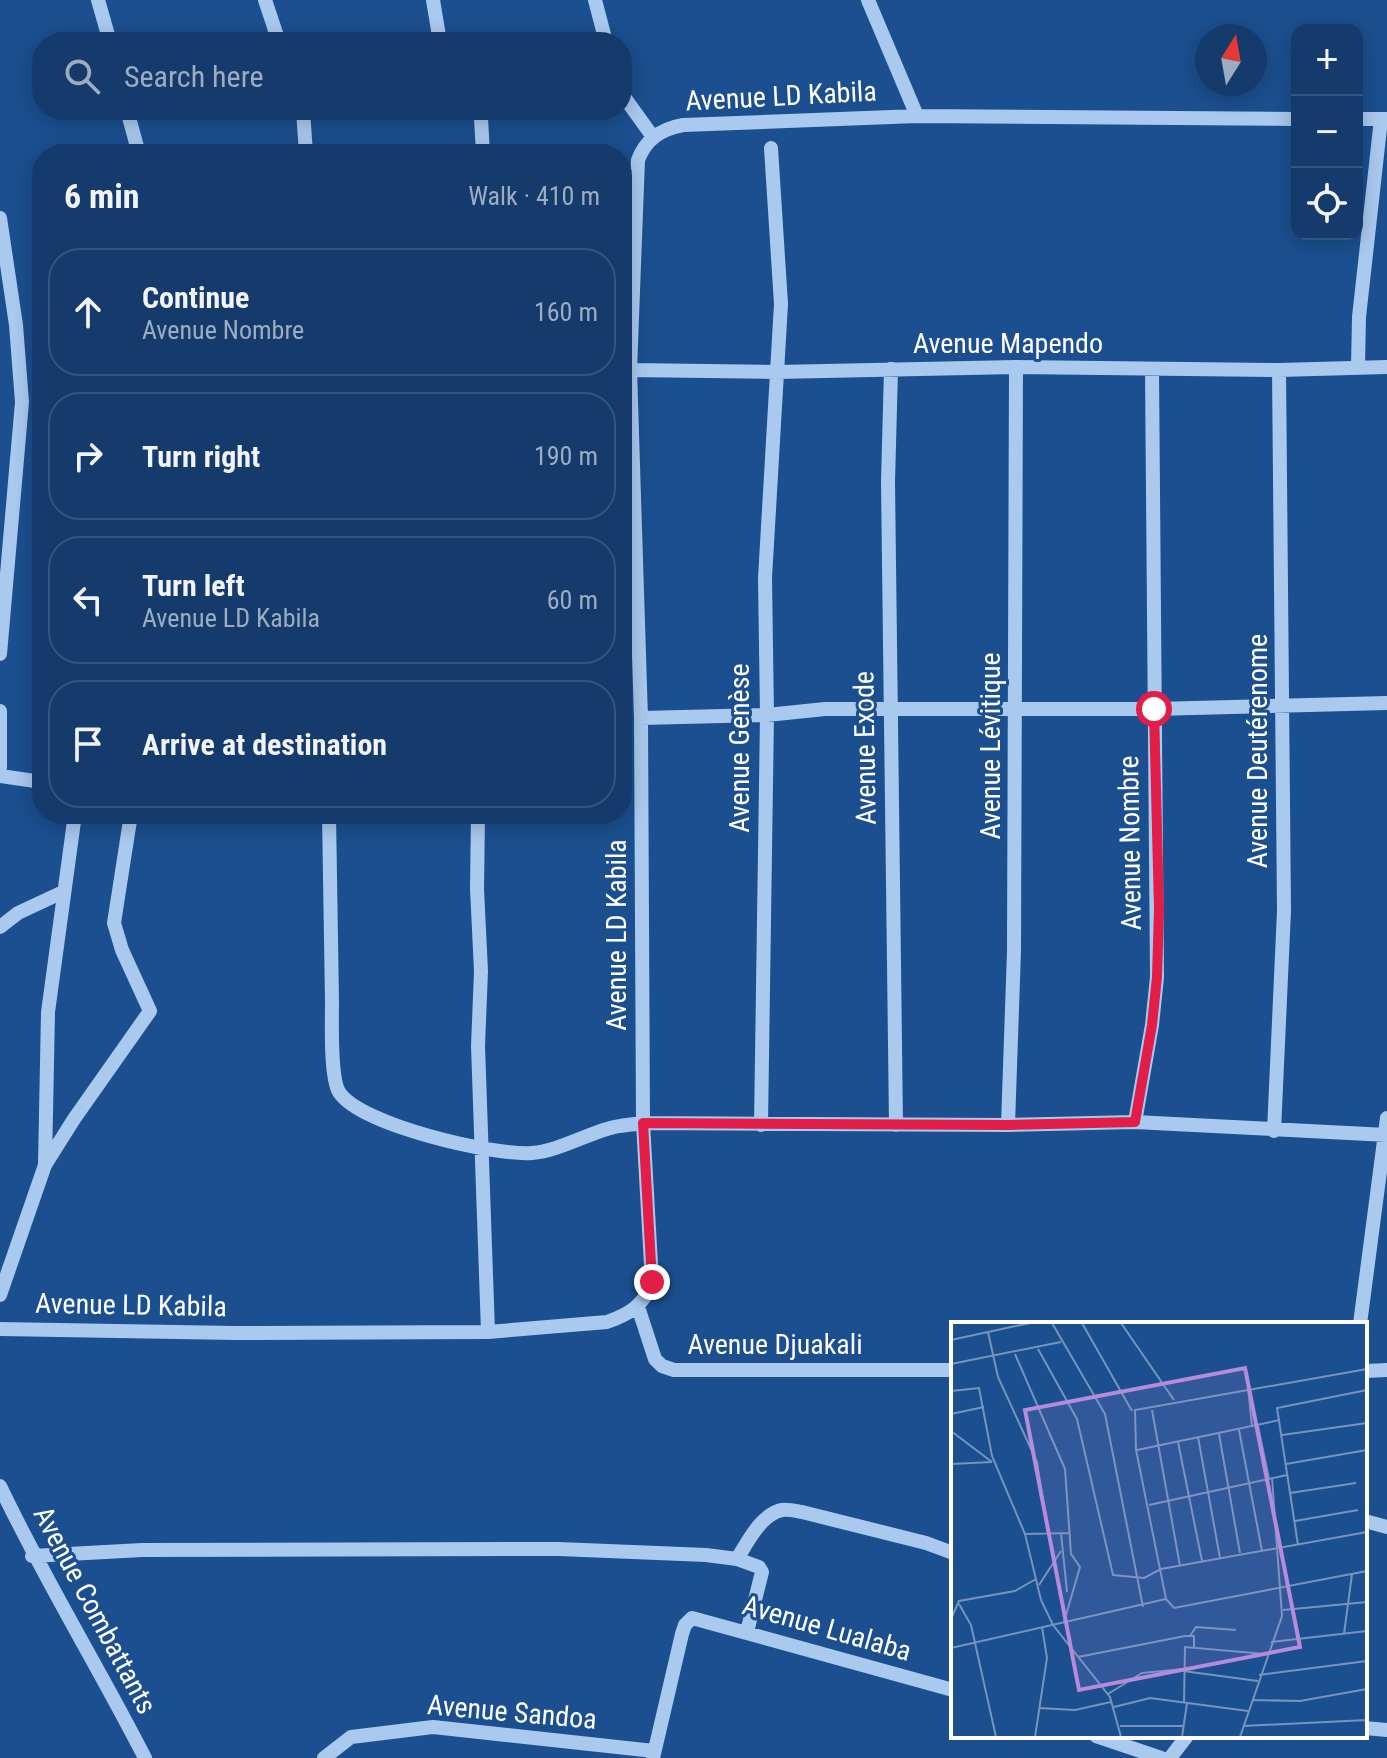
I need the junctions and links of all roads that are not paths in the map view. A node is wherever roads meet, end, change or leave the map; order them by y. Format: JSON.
{"nodes":[{"id":1,"x":98,"y":0,"type":"edge"},
{"id":2,"x":265,"y":0,"type":"edge"},
{"id":3,"x":433,"y":0,"type":"edge"},
{"id":4,"x":595,"y":0,"type":"edge"},
{"id":5,"x":868,"y":0,"type":"edge"},
{"id":6,"x":107,"y":32,"type":"edge"},
{"id":7,"x":276,"y":32,"type":"edge"},
{"id":8,"x":438,"y":32,"type":"edge"},
{"id":9,"x":603,"y":32,"type":"edge"},
{"id":10,"x":632,"y":108,"type":"edge"},
{"id":11,"x":917,"y":116,"type":"junction"},
{"id":12,"x":1291,"y":119,"type":"edge"},
{"id":13,"x":1363,"y":119,"type":"edge"},
{"id":14,"x":1384,"y":119,"type":"edge"},
{"id":15,"x":130,"y":120,"type":"edge"},
{"id":16,"x":306,"y":120,"type":"edge"},
{"id":17,"x":481,"y":120,"type":"edge"},
{"id":18,"x":653,"y":137,"type":"junction"},
{"id":19,"x":136,"y":144,"type":"edge"},
{"id":20,"x":306,"y":144,"type":"edge"},
{"id":21,"x":482,"y":144,"type":"edge"},
{"id":22,"x":771,"y":148,"type":"dead end"},
{"id":23,"x":0,"y":218,"type":"edge"},
{"id":24,"x":632,"y":318,"type":"edge"},
{"id":25,"x":1016,"y":367,"type":"junction"},
{"id":26,"x":1358,"y":367,"type":"junction"},
{"id":27,"x":1387,"y":367,"type":"edge"},
{"id":28,"x":891,"y":369,"type":"junction"},
{"id":29,"x":632,"y":370,"type":"edge"},
{"id":30,"x":1152,"y":370,"type":"junction"},
{"id":31,"x":1279,"y":370,"type":"junction"},
{"id":32,"x":777,"y":372,"type":"junction"},
{"id":33,"x":632,"y":433,"type":"edge"},
{"id":34,"x":0,"y":654,"type":"edge"},
{"id":35,"x":1387,"y":703,"type":"edge"},
{"id":36,"x":1283,"y":706,"type":"junction"},
{"id":37,"x":891,"y":708,"type":"junction"},
{"id":38,"x":1154,"y":709,"type":"junction"},
{"id":39,"x":1017,"y":710,"type":"junction"},
{"id":40,"x":0,"y":711,"type":"edge"},
{"id":41,"x":767,"y":715,"type":"junction"},
{"id":42,"x":641,"y":718,"type":"junction"},
{"id":43,"x":0,"y":768,"type":"edge"},
{"id":44,"x":0,"y":776,"type":"edge"},
{"id":45,"x":32,"y":781,"type":"edge"},
{"id":46,"x":73,"y":824,"type":"edge"},
{"id":47,"x":129,"y":824,"type":"edge"},
{"id":48,"x":329,"y":824,"type":"edge"},
{"id":49,"x":478,"y":824,"type":"edge"},
{"id":50,"x":63,"y":892,"type":"junction"},
{"id":51,"x":0,"y":927,"type":"edge"},
{"id":52,"x":1387,"y":1118,"type":"edge"},
{"id":53,"x":1135,"y":1122,"type":"junction"},
{"id":54,"x":643,"y":1123,"type":"junction"},
{"id":55,"x":761,"y":1125,"type":"junction"},
{"id":56,"x":896,"y":1125,"type":"junction"},
{"id":57,"x":1008,"y":1125,"type":"junction"},
{"id":58,"x":1274,"y":1131,"type":"junction"},
{"id":59,"x":1386,"y":1135,"type":"edge"},
{"id":60,"x":482,"y":1149,"type":"junction"},
{"id":61,"x":45,"y":1165,"type":"junction"},
{"id":62,"x":0,"y":1295,"type":"edge"},
{"id":63,"x":638,"y":1307,"type":"junction"},
{"id":64,"x":1360,"y":1322,"type":"edge"},
{"id":65,"x":0,"y":1329,"type":"edge"},
{"id":66,"x":488,"y":1332,"type":"junction"},
{"id":67,"x":951,"y":1370,"type":"edge"},
{"id":68,"x":1387,"y":1370,"type":"edge"},
{"id":69,"x":1367,"y":1371,"type":"edge"},
{"id":70,"x":0,"y":1486,"type":"edge"},
{"id":71,"x":1367,"y":1522,"type":"edge"},
{"id":72,"x":1387,"y":1527,"type":"edge"},
{"id":73,"x":951,"y":1552,"type":"edge"},
{"id":74,"x":32,"y":1556,"type":"junction"},
{"id":75,"x":737,"y":1559,"type":"junction"},
{"id":76,"x":747,"y":1632,"type":"junction"},
{"id":77,"x":951,"y":1689,"type":"edge"},
{"id":78,"x":1367,"y":1728,"type":"edge"},
{"id":79,"x":1387,"y":1730,"type":"edge"},
{"id":80,"x":1102,"y":1738,"type":"edge"},
{"id":81,"x":1185,"y":1738,"type":"edge"},
{"id":82,"x":654,"y":1755,"type":"edge"},
{"id":83,"x":145,"y":1758,"type":"edge"},
{"id":84,"x":324,"y":1758,"type":"edge"},
{"id":85,"x":1161,"y":1758,"type":"edge"},
{"id":86,"x":1170,"y":1758,"type":"edge"}],
"edges":[{"from":1,"to":6,"type":"street"},
{"from":2,"to":7,"type":"street"},
{"from":3,"to":8,"type":"street"},
{"from":4,"to":9,"type":"street"},
{"from":5,"to":11,"type":"street"},
{"from":10,"to":18,"type":"street"},
{"from":11,"to":12,"type":"street","name":"Avenue LD Kabila"},
{"from":11,"to":18,"type":"street","name":"Avenue LD Kabila"},
{"from":13,"to":14,"type":"street"},
{"from":14,"to":26,"type":"street"},
{"from":15,"to":19,"type":"street"},
{"from":16,"to":20,"type":"street"},
{"from":17,"to":21,"type":"street"},
{"from":18,"to":24,"type":"street","name":"Avenue LD Kabila"},
{"from":22,"to":32,"type":"street","name":"Avenue Genèse"},
{"from":23,"to":34,"type":"street"},
{"from":25,"to":28,"type":"street","name":"Avenue Mapendo"},
{"from":25,"to":30,"type":"street","name":"Avenue Mapendo"},
{"from":25,"to":39,"type":"street","name":"Avenue Lévitique"},
{"from":26,"to":27,"type":"street","name":"Avenue Mapendo"},
{"from":26,"to":31,"type":"street","name":"Avenue Mapendo"},
{"from":28,"to":32,"type":"street","name":"Avenue Mapendo"},
{"from":28,"to":37,"type":"street","name":"Avenue Exode"},
{"from":29,"to":32,"type":"street","name":"Avenue Mapendo"},
{"from":30,"to":31,"type":"street","name":"Avenue Mapendo"},
{"from":30,"to":38,"type":"street","name":"Avenue Nombre"},
{"from":31,"to":36,"type":"street","name":"Avenue Deutérenome"},
{"from":32,"to":41,"type":"street","name":"Avenue Genèse"},
{"from":33,"to":42,"type":"street","name":"Avenue LD Kabila"},
{"from":35,"to":36,"type":"street"},
{"from":36,"to":38,"type":"street"},
{"from":36,"to":58,"type":"street","name":"Avenue Deutérenome"},
{"from":37,"to":39,"type":"street"},
{"from":37,"to":41,"type":"street"},
{"from":37,"to":56,"type":"street","name":"Avenue Exode"},
{"from":38,"to":39,"type":"street"},
{"from":38,"to":53,"type":"street","name":"Avenue Nombre"},
{"from":39,"to":57,"type":"street","name":"Avenue Lévitique"},
{"from":40,"to":43,"type":"street"},
{"from":41,"to":42,"type":"street"},
{"from":41,"to":55,"type":"street","name":"Avenue Genèse"},
{"from":42,"to":54,"type":"street","name":"Avenue LD Kabila"},
{"from":44,"to":45,"type":"street"},
{"from":46,"to":50,"type":"street"},
{"from":47,"to":61,"type":"street"},
{"from":48,"to":60,"type":"street"},
{"from":49,"to":60,"type":"street"},
{"from":50,"to":51,"type":"street"},
{"from":50,"to":61,"type":"street"},
{"from":52,"to":59,"type":"street"},
{"from":53,"to":57,"type":"street"},
{"from":53,"to":58,"type":"street"},
{"from":54,"to":55,"type":"street"},
{"from":54,"to":60,"type":"street"},
{"from":54,"to":63,"type":"street","name":"Avenue LD Kabila"},
{"from":55,"to":56,"type":"street"},
{"from":56,"to":57,"type":"street"},
{"from":58,"to":59,"type":"street"},
{"from":59,"to":64,"type":"street"},
{"from":60,"to":66,"type":"street"},
{"from":61,"to":62,"type":"street"},
{"from":63,"to":66,"type":"street","name":"Avenue LD Kabila"},
{"from":63,"to":67,"type":"street","name":"Avenue Djuakali"},
{"from":65,"to":66,"type":"street","name":"Avenue LD Kabila"},
{"from":68,"to":69,"type":"street"},
{"from":70,"to":74,"type":"street","name":"Avenue Combattants"},
{"from":71,"to":72,"type":"street"},
{"from":73,"to":75,"type":"street"},
{"from":74,"to":75,"type":"street"},
{"from":74,"to":83,"type":"street","name":"Avenue Combattants"},
{"from":75,"to":76,"type":"street"},
{"from":76,"to":77,"type":"street","name":"Avenue Lualaba"},
{"from":76,"to":82,"type":"street","name":"Avenue Lualaba"},
{"from":78,"to":79,"type":"street"},
{"from":80,"to":85,"type":"street"},
{"from":81,"to":86,"type":"street"},
{"from":82,"to":84,"type":"street","name":"Avenue Sandoa"}]}
